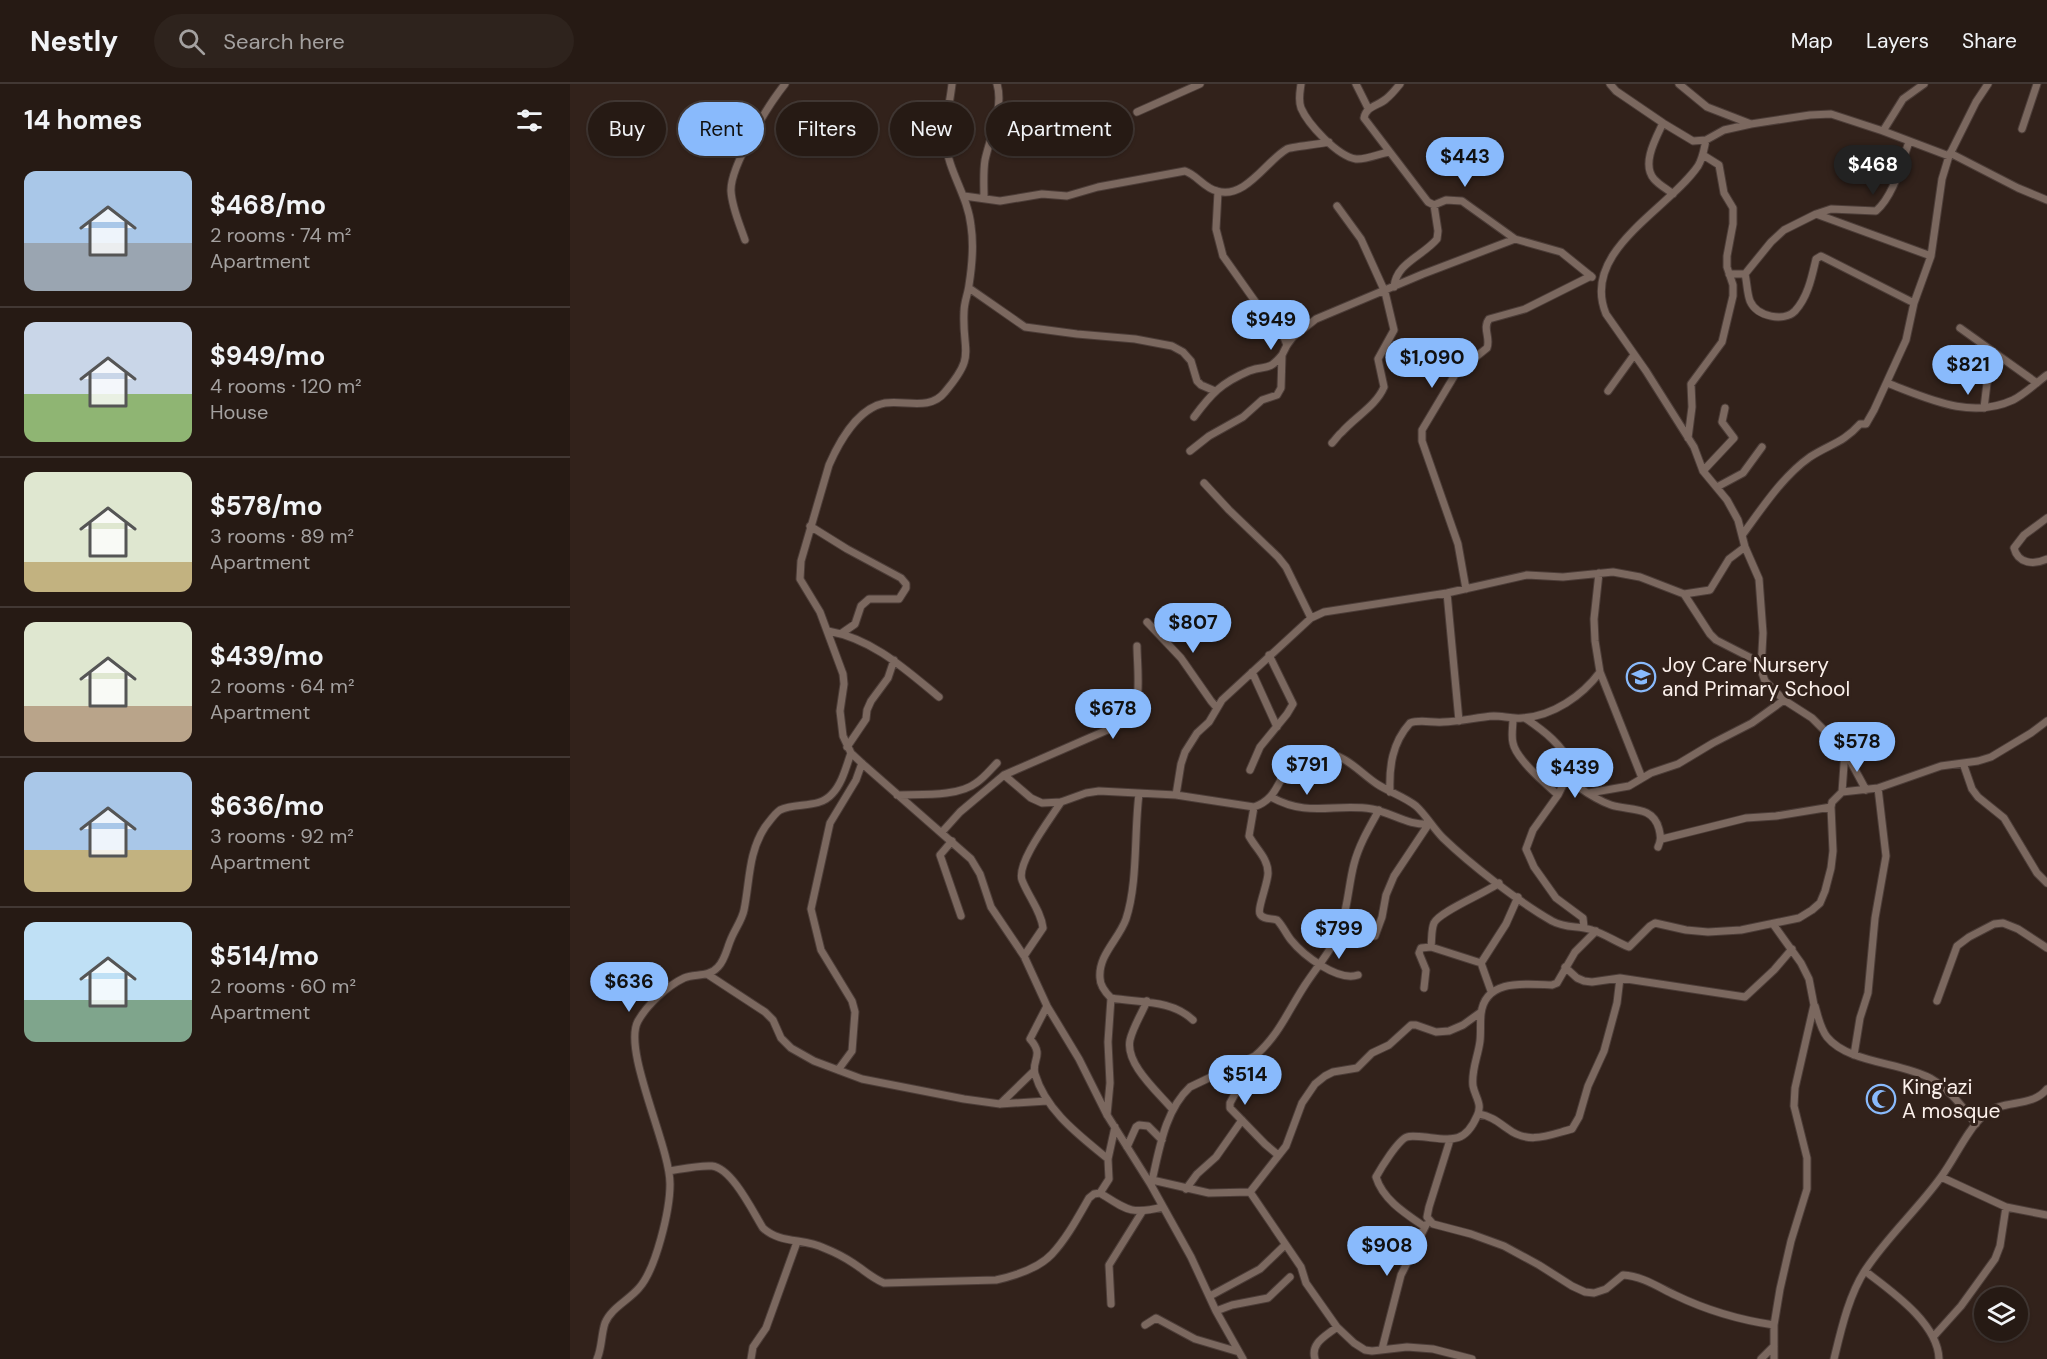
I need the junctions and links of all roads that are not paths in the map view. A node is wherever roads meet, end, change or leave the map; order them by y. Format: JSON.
{"nodes":[{"id":1,"x":774,"y":84,"type":"edge"},
{"id":2,"x":952,"y":84,"type":"edge"},
{"id":3,"x":997,"y":84,"type":"edge"},
{"id":4,"x":1200,"y":84,"type":"edge"},
{"id":5,"x":1300,"y":84,"type":"edge"},
{"id":6,"x":1356,"y":84,"type":"edge"},
{"id":7,"x":1400,"y":84,"type":"edge"},
{"id":8,"x":1610,"y":84,"type":"edge"},
{"id":9,"x":1679,"y":84,"type":"edge"},
{"id":10,"x":1924,"y":84,"type":"edge"},
{"id":11,"x":1988,"y":84,"type":"edge"},
{"id":12,"x":2037,"y":84,"type":"edge"},
{"id":13,"x":783,"y":86,"type":"edge"},
{"id":14,"x":1368,"y":108,"type":"junction"},
{"id":15,"x":1137,"y":112,"type":"dead end"},
{"id":16,"x":1663,"y":123,"type":"junction"},
{"id":17,"x":1751,"y":124,"type":"junction"},
{"id":18,"x":2022,"y":129,"type":"dead end"},
{"id":19,"x":1884,"y":130,"type":"junction"},
{"id":20,"x":1706,"y":140,"type":"junction"},
{"id":21,"x":1329,"y":142,"type":"junction"},
{"id":22,"x":1910,"y":142,"type":"junction"},
{"id":23,"x":1389,"y":152,"type":"junction"},
{"id":24,"x":1949,"y":154,"type":"junction"},
{"id":25,"x":1703,"y":155,"type":"junction"},
{"id":26,"x":1218,"y":192,"type":"junction"},
{"id":27,"x":1673,"y":194,"type":"junction"},
{"id":28,"x":964,"y":196,"type":"junction"},
{"id":29,"x":984,"y":198,"type":"junction"},
{"id":30,"x":2047,"y":200,"type":"edge"},
{"id":31,"x":1434,"y":205,"type":"junction"},
{"id":32,"x":1337,"y":206,"type":"dead end"},
{"id":33,"x":1816,"y":214,"type":"junction"},
{"id":34,"x":1515,"y":239,"type":"junction"},
{"id":35,"x":745,"y":240,"type":"dead end"},
{"id":36,"x":1931,"y":256,"type":"junction"},
{"id":37,"x":1729,"y":274,"type":"junction"},
{"id":38,"x":1745,"y":274,"type":"junction"},
{"id":39,"x":1591,"y":276,"type":"junction"},
{"id":40,"x":1600,"y":280,"type":"junction"},
{"id":41,"x":1394,"y":287,"type":"junction"},
{"id":42,"x":969,"y":288,"type":"junction"},
{"id":43,"x":1385,"y":292,"type":"junction"},
{"id":44,"x":1914,"y":303,"type":"junction"},
{"id":45,"x":1960,"y":328,"type":"dead end"},
{"id":46,"x":1287,"y":345,"type":"junction"},
{"id":47,"x":1991,"y":350,"type":"junction"},
{"id":48,"x":1282,"y":355,"type":"junction"},
{"id":49,"x":1634,"y":355,"type":"junction"},
{"id":50,"x":2047,"y":375,"type":"edge"},
{"id":51,"x":1887,"y":383,"type":"junction"},
{"id":52,"x":2037,"y":383,"type":"junction"},
{"id":53,"x":1215,"y":391,"type":"junction"},
{"id":54,"x":1608,"y":391,"type":"dead end"},
{"id":55,"x":1725,"y":408,"type":"dead end"},
{"id":56,"x":1984,"y":408,"type":"junction"},
{"id":57,"x":1194,"y":417,"type":"dead end"},
{"id":58,"x":1688,"y":438,"type":"junction"},
{"id":59,"x":1332,"y":443,"type":"dead end"},
{"id":60,"x":1762,"y":447,"type":"dead end"},
{"id":61,"x":1190,"y":451,"type":"dead end"},
{"id":62,"x":1703,"y":471,"type":"junction"},
{"id":63,"x":1204,"y":483,"type":"dead end"},
{"id":64,"x":1717,"y":487,"type":"junction"},
{"id":65,"x":2047,"y":518,"type":"edge"},
{"id":66,"x":810,"y":526,"type":"junction"},
{"id":67,"x":1743,"y":534,"type":"junction"},
{"id":68,"x":1745,"y":547,"type":"junction"},
{"id":69,"x":2047,"y":559,"type":"edge"},
{"id":70,"x":1599,"y":573,"type":"junction"},
{"id":71,"x":1466,"y":589,"type":"junction"},
{"id":72,"x":1447,"y":593,"type":"junction"},
{"id":73,"x":1684,"y":594,"type":"junction"},
{"id":74,"x":1311,"y":618,"type":"junction"},
{"id":75,"x":1147,"y":622,"type":"dead end"},
{"id":76,"x":828,"y":631,"type":"junction"},
{"id":77,"x":842,"y":633,"type":"junction"},
{"id":78,"x":1137,"y":646,"type":"dead end"},
{"id":79,"x":1269,"y":655,"type":"junction"},
{"id":80,"x":894,"y":660,"type":"junction"},
{"id":81,"x":1761,"y":663,"type":"junction"},
{"id":82,"x":1252,"y":672,"type":"junction"},
{"id":83,"x":1600,"y":672,"type":"junction"},
{"id":84,"x":939,"y":697,"type":"dead end"},
{"id":85,"x":1784,"y":700,"type":"junction"},
{"id":86,"x":1217,"y":708,"type":"junction"},
{"id":87,"x":1525,"y":718,"type":"junction"},
{"id":88,"x":1513,"y":719,"type":"junction"},
{"id":89,"x":1459,"y":721,"type":"junction"},
{"id":90,"x":2047,"y":721,"type":"edge"},
{"id":91,"x":1277,"y":727,"type":"junction"},
{"id":92,"x":849,"y":750,"type":"junction"},
{"id":93,"x":1845,"y":751,"type":"junction"},
{"id":94,"x":997,"y":763,"type":"dead end"},
{"id":95,"x":1963,"y":763,"type":"junction"},
{"id":96,"x":862,"y":764,"type":"junction"},
{"id":97,"x":1572,"y":767,"type":"junction"},
{"id":98,"x":1250,"y":770,"type":"dead end"},
{"id":99,"x":1004,"y":775,"type":"junction"},
{"id":100,"x":1642,"y":778,"type":"junction"},
{"id":101,"x":1878,"y":788,"type":"junction"},
{"id":102,"x":1866,"y":790,"type":"junction"},
{"id":103,"x":1390,"y":792,"type":"junction"},
{"id":104,"x":1842,"y":792,"type":"junction"},
{"id":105,"x":1139,"y":794,"type":"junction"},
{"id":106,"x":1589,"y":794,"type":"junction"},
{"id":107,"x":897,"y":795,"type":"junction"},
{"id":108,"x":1176,"y":795,"type":"junction"},
{"id":109,"x":1558,"y":795,"type":"junction"},
{"id":110,"x":1271,"y":797,"type":"junction"},
{"id":111,"x":1061,"y":802,"type":"junction"},
{"id":112,"x":1254,"y":807,"type":"junction"},
{"id":113,"x":1831,"y":807,"type":"junction"},
{"id":114,"x":1379,"y":810,"type":"junction"},
{"id":115,"x":1429,"y":824,"type":"junction"},
{"id":116,"x":942,"y":832,"type":"junction"},
{"id":117,"x":1662,"y":839,"type":"junction"},
{"id":118,"x":952,"y":841,"type":"junction"},
{"id":119,"x":1659,"y":848,"type":"dead end"},
{"id":120,"x":2047,"y":883,"type":"edge"},
{"id":121,"x":1499,"y":884,"type":"junction"},
{"id":122,"x":1518,"y":897,"type":"junction"},
{"id":123,"x":961,"y":916,"type":"dead end"},
{"id":124,"x":1773,"y":924,"type":"junction"},
{"id":125,"x":1584,"y":927,"type":"junction"},
{"id":126,"x":1596,"y":931,"type":"junction"},
{"id":127,"x":1375,"y":936,"type":"dead end"},
{"id":128,"x":1431,"y":947,"type":"junction"},
{"id":129,"x":2047,"y":948,"type":"edge"},
{"id":130,"x":1791,"y":949,"type":"junction"},
{"id":131,"x":1024,"y":956,"type":"junction"},
{"id":132,"x":1481,"y":963,"type":"junction"},
{"id":133,"x":1320,"y":965,"type":"junction"},
{"id":134,"x":1565,"y":967,"type":"junction"},
{"id":135,"x":708,"y":974,"type":"junction"},
{"id":136,"x":1358,"y":975,"type":"dead end"},
{"id":137,"x":1620,"y":978,"type":"junction"},
{"id":138,"x":1424,"y":988,"type":"dead end"},
{"id":139,"x":1491,"y":991,"type":"junction"},
{"id":140,"x":1111,"y":998,"type":"junction"},
{"id":141,"x":1147,"y":1001,"type":"junction"},
{"id":142,"x":1937,"y":1001,"type":"dead end"},
{"id":143,"x":1814,"y":1005,"type":"junction"},
{"id":144,"x":1047,"y":1006,"type":"junction"},
{"id":145,"x":1481,"y":1012,"type":"junction"},
{"id":146,"x":1194,"y":1020,"type":"dead end"},
{"id":147,"x":1854,"y":1055,"type":"junction"},
{"id":148,"x":1229,"y":1069,"type":"junction"},
{"id":149,"x":838,"y":1070,"type":"junction"},
{"id":150,"x":1034,"y":1071,"type":"junction"},
{"id":151,"x":2046,"y":1094,"type":"edge"},
{"id":152,"x":1047,"y":1101,"type":"junction"},
{"id":153,"x":1000,"y":1104,"type":"junction"},
{"id":154,"x":1173,"y":1110,"type":"junction"},
{"id":155,"x":1479,"y":1114,"type":"junction"},
{"id":156,"x":1107,"y":1115,"type":"junction"},
{"id":157,"x":1242,"y":1120,"type":"junction"},
{"id":158,"x":1976,"y":1124,"type":"junction"},
{"id":159,"x":1115,"y":1127,"type":"junction"},
{"id":160,"x":1162,"y":1140,"type":"junction"},
{"id":161,"x":1450,"y":1140,"type":"junction"},
{"id":162,"x":1127,"y":1147,"type":"junction"},
{"id":163,"x":1278,"y":1155,"type":"junction"},
{"id":164,"x":1108,"y":1159,"type":"junction"},
{"id":165,"x":669,"y":1171,"type":"junction"},
{"id":166,"x":1941,"y":1177,"type":"junction"},
{"id":167,"x":1151,"y":1183,"type":"junction"},
{"id":168,"x":1186,"y":1189,"type":"junction"},
{"id":169,"x":1250,"y":1192,"type":"junction"},
{"id":170,"x":1100,"y":1193,"type":"junction"},
{"id":171,"x":1163,"y":1207,"type":"junction"},
{"id":172,"x":2006,"y":1207,"type":"junction"},
{"id":173,"x":1142,"y":1212,"type":"junction"},
{"id":174,"x":2047,"y":1215,"type":"edge"},
{"id":175,"x":1427,"y":1224,"type":"junction"},
{"id":176,"x":797,"y":1242,"type":"junction"},
{"id":177,"x":1285,"y":1245,"type":"junction"},
{"id":178,"x":1865,"y":1270,"type":"junction"},
{"id":179,"x":1290,"y":1277,"type":"dead end"},
{"id":180,"x":1209,"y":1296,"type":"junction"},
{"id":181,"x":1111,"y":1304,"type":"dead end"},
{"id":182,"x":1216,"y":1311,"type":"junction"},
{"id":183,"x":1145,"y":1325,"type":"dead end"},
{"id":184,"x":1774,"y":1325,"type":"junction"},
{"id":185,"x":1337,"y":1327,"type":"junction"},
{"id":186,"x":1934,"y":1336,"type":"junction"},
{"id":187,"x":1774,"y":1346,"type":"junction"},
{"id":188,"x":1382,"y":1349,"type":"junction"},
{"id":189,"x":1239,"y":1352,"type":"junction"},
{"id":190,"x":597,"y":1359,"type":"edge"},
{"id":191,"x":751,"y":1359,"type":"edge"},
{"id":192,"x":1243,"y":1359,"type":"edge"},
{"id":193,"x":1315,"y":1359,"type":"edge"},
{"id":194,"x":1472,"y":1359,"type":"edge"},
{"id":195,"x":1761,"y":1359,"type":"edge"},
{"id":196,"x":1774,"y":1359,"type":"edge"},
{"id":197,"x":1834,"y":1359,"type":"edge"},
{"id":198,"x":1939,"y":1359,"type":"edge"}],
"edges":[{"from":1,"to":13,"type":"street"},
{"from":2,"to":28,"type":"street"},
{"from":3,"to":29,"type":"street"},
{"from":4,"to":15,"type":"street"},
{"from":5,"to":21,"type":"street"},
{"from":6,"to":14,"type":"street"},
{"from":7,"to":14,"type":"street"},
{"from":8,"to":16,"type":"street"},
{"from":9,"to":17,"type":"street"},
{"from":10,"to":19,"type":"street"},
{"from":11,"to":24,"type":"street"},
{"from":12,"to":18,"type":"street"},
{"from":13,"to":35,"type":"street"},
{"from":14,"to":23,"type":"street"},
{"from":16,"to":20,"type":"street"},
{"from":16,"to":27,"type":"street"},
{"from":17,"to":19,"type":"street"},
{"from":17,"to":20,"type":"street"},
{"from":19,"to":22,"type":"street"},
{"from":20,"to":25,"type":"street"},
{"from":21,"to":23,"type":"street"},
{"from":21,"to":26,"type":"street"},
{"from":22,"to":24,"type":"street"},
{"from":22,"to":33,"type":"street"},
{"from":23,"to":31,"type":"street"},
{"from":24,"to":30,"type":"street"},
{"from":24,"to":36,"type":"street"},
{"from":25,"to":27,"type":"street"},
{"from":25,"to":37,"type":"street"},
{"from":26,"to":29,"type":"street"},
{"from":26,"to":46,"type":"street"},
{"from":27,"to":40,"type":"street"},
{"from":28,"to":29,"type":"street"},
{"from":28,"to":42,"type":"street"},
{"from":31,"to":34,"type":"street"},
{"from":31,"to":41,"type":"street"},
{"from":32,"to":43,"type":"street"},
{"from":33,"to":36,"type":"street"},
{"from":33,"to":38,"type":"street"},
{"from":34,"to":39,"type":"street"},
{"from":34,"to":41,"type":"street"},
{"from":36,"to":44,"type":"street"},
{"from":37,"to":38,"type":"street"},
{"from":37,"to":58,"type":"street"},
{"from":38,"to":44,"type":"street"},
{"from":39,"to":40,"type":"street"},
{"from":39,"to":71,"type":"street"},
{"from":40,"to":49,"type":"street"},
{"from":41,"to":43,"type":"street"},
{"from":42,"to":53,"type":"street"},
{"from":42,"to":66,"type":"street"},
{"from":43,"to":46,"type":"street"},
{"from":43,"to":59,"type":"street"},
{"from":44,"to":51,"type":"street"},
{"from":45,"to":47,"type":"street"},
{"from":46,"to":48,"type":"street"},
{"from":47,"to":52,"type":"street"},
{"from":47,"to":56,"type":"street"},
{"from":48,"to":53,"type":"street"},
{"from":48,"to":61,"type":"street"},
{"from":49,"to":54,"type":"street"},
{"from":49,"to":58,"type":"street"},
{"from":50,"to":52,"type":"street"},
{"from":51,"to":56,"type":"street"},
{"from":51,"to":67,"type":"street"},
{"from":52,"to":56,"type":"street"},
{"from":53,"to":57,"type":"street"},
{"from":55,"to":62,"type":"street"},
{"from":58,"to":62,"type":"street"},
{"from":60,"to":64,"type":"street"},
{"from":62,"to":64,"type":"street"},
{"from":63,"to":74,"type":"street"},
{"from":64,"to":67,"type":"street"},
{"from":65,"to":69,"type":"street"},
{"from":66,"to":76,"type":"street"},
{"from":66,"to":77,"type":"street"},
{"from":67,"to":68,"type":"street"},
{"from":68,"to":73,"type":"street"},
{"from":68,"to":81,"type":"street"},
{"from":70,"to":71,"type":"street"},
{"from":70,"to":73,"type":"street"},
{"from":70,"to":83,"type":"street"},
{"from":71,"to":72,"type":"street"},
{"from":72,"to":74,"type":"street"},
{"from":72,"to":89,"type":"street"},
{"from":73,"to":81,"type":"street"},
{"from":74,"to":79,"type":"street"},
{"from":75,"to":86,"type":"street"},
{"from":76,"to":77,"type":"street"},
{"from":76,"to":92,"type":"street"},
{"from":77,"to":80,"type":"street"},
{"from":78,"to":99,"type":"street"},
{"from":79,"to":82,"type":"street"},
{"from":79,"to":91,"type":"street"},
{"from":80,"to":84,"type":"street"},
{"from":80,"to":92,"type":"street"},
{"from":81,"to":85,"type":"street"},
{"from":82,"to":86,"type":"street"},
{"from":82,"to":91,"type":"street"},
{"from":83,"to":87,"type":"street"},
{"from":83,"to":100,"type":"street"},
{"from":85,"to":93,"type":"street"},
{"from":85,"to":100,"type":"street"},
{"from":86,"to":108,"type":"street"},
{"from":87,"to":88,"type":"street"},
{"from":87,"to":97,"type":"street"},
{"from":88,"to":89,"type":"street"},
{"from":88,"to":109,"type":"street"},
{"from":89,"to":103,"type":"street"},
{"from":90,"to":95,"type":"street"},
{"from":91,"to":98,"type":"street"},
{"from":92,"to":96,"type":"street"},
{"from":92,"to":135,"type":"street"},
{"from":93,"to":102,"type":"street"},
{"from":93,"to":104,"type":"street"},
{"from":94,"to":107,"type":"street"},
{"from":95,"to":101,"type":"street"},
{"from":95,"to":120,"type":"street"},
{"from":96,"to":107,"type":"street"},
{"from":96,"to":149,"type":"street"},
{"from":97,"to":106,"type":"street"},
{"from":97,"to":109,"type":"street"},
{"from":99,"to":111,"type":"street"},
{"from":99,"to":116,"type":"street"},
{"from":100,"to":106,"type":"street"},
{"from":101,"to":102,"type":"street"},
{"from":101,"to":147,"type":"street"},
{"from":102,"to":104,"type":"street"},
{"from":103,"to":110,"type":"street"},
{"from":103,"to":115,"type":"street"},
{"from":104,"to":113,"type":"street"},
{"from":105,"to":108,"type":"street"},
{"from":105,"to":111,"type":"street"},
{"from":105,"to":140,"type":"street"},
{"from":106,"to":117,"type":"street"},
{"from":107,"to":116,"type":"street"},
{"from":108,"to":112,"type":"street"},
{"from":109,"to":125,"type":"street"},
{"from":110,"to":112,"type":"street"},
{"from":110,"to":114,"type":"street"},
{"from":111,"to":131,"type":"street"},
{"from":112,"to":133,"type":"street"},
{"from":113,"to":117,"type":"street"},
{"from":113,"to":124,"type":"street"},
{"from":114,"to":115,"type":"street"},
{"from":114,"to":133,"type":"street"},
{"from":115,"to":121,"type":"street"},
{"from":115,"to":127,"type":"street"},
{"from":116,"to":118,"type":"street"},
{"from":117,"to":119,"type":"street"},
{"from":118,"to":123,"type":"street"},
{"from":118,"to":131,"type":"street"},
{"from":121,"to":122,"type":"street"},
{"from":121,"to":128,"type":"street"},
{"from":122,"to":125,"type":"street"},
{"from":122,"to":132,"type":"street"},
{"from":124,"to":126,"type":"street"},
{"from":124,"to":130,"type":"street"},
{"from":125,"to":126,"type":"street"},
{"from":126,"to":134,"type":"street"},
{"from":128,"to":132,"type":"street"},
{"from":128,"to":138,"type":"street"},
{"from":129,"to":142,"type":"street"},
{"from":130,"to":137,"type":"street"},
{"from":130,"to":143,"type":"street"},
{"from":131,"to":144,"type":"street"},
{"from":132,"to":139,"type":"street"},
{"from":133,"to":136,"type":"street"},
{"from":133,"to":148,"type":"street"},
{"from":134,"to":137,"type":"street"},
{"from":134,"to":139,"type":"street"},
{"from":135,"to":149,"type":"street"},
{"from":135,"to":165,"type":"street"},
{"from":137,"to":155,"type":"street"},
{"from":139,"to":145,"type":"street"},
{"from":140,"to":141,"type":"street"},
{"from":140,"to":156,"type":"street"},
{"from":141,"to":146,"type":"street"},
{"from":141,"to":154,"type":"street"},
{"from":143,"to":147,"type":"street"},
{"from":143,"to":184,"type":"street"},
{"from":144,"to":150,"type":"street"},
{"from":144,"to":156,"type":"street"},
{"from":145,"to":155,"type":"street"},
{"from":145,"to":163,"type":"street"},
{"from":147,"to":158,"type":"street"},
{"from":148,"to":154,"type":"street"},
{"from":148,"to":157,"type":"street"},
{"from":149,"to":153,"type":"street"},
{"from":150,"to":152,"type":"street"},
{"from":150,"to":153,"type":"street"},
{"from":151,"to":158,"type":"street"},
{"from":152,"to":153,"type":"street"},
{"from":152,"to":164,"type":"street"},
{"from":154,"to":160,"type":"street"},
{"from":155,"to":161,"type":"street"},
{"from":156,"to":159,"type":"street"},
{"from":157,"to":163,"type":"street"},
{"from":157,"to":168,"type":"street"},
{"from":158,"to":166,"type":"street"},
{"from":159,"to":162,"type":"street"},
{"from":159,"to":164,"type":"street"},
{"from":160,"to":162,"type":"street"},
{"from":160,"to":167,"type":"street"},
{"from":161,"to":175,"type":"street"},
{"from":161,"to":175,"type":"street"},
{"from":162,"to":167,"type":"street"},
{"from":163,"to":169,"type":"street"},
{"from":164,"to":170,"type":"street"},
{"from":165,"to":176,"type":"street"},
{"from":165,"to":190,"type":"street"},
{"from":166,"to":172,"type":"street"},
{"from":166,"to":178,"type":"street"},
{"from":167,"to":168,"type":"street"},
{"from":167,"to":171,"type":"street"},
{"from":168,"to":169,"type":"street"},
{"from":169,"to":177,"type":"street"},
{"from":170,"to":173,"type":"street"},
{"from":170,"to":176,"type":"street"},
{"from":171,"to":173,"type":"street"},
{"from":171,"to":180,"type":"street"},
{"from":172,"to":174,"type":"street"},
{"from":172,"to":186,"type":"street"},
{"from":173,"to":181,"type":"street"},
{"from":175,"to":184,"type":"street"},
{"from":175,"to":188,"type":"street"},
{"from":176,"to":191,"type":"street"},
{"from":177,"to":180,"type":"street"},
{"from":177,"to":185,"type":"street"},
{"from":178,"to":186,"type":"street"},
{"from":178,"to":197,"type":"street"},
{"from":179,"to":182,"type":"street"},
{"from":180,"to":182,"type":"street"},
{"from":182,"to":189,"type":"street"},
{"from":183,"to":189,"type":"street"},
{"from":184,"to":187,"type":"street"},
{"from":185,"to":188,"type":"street"},
{"from":185,"to":193,"type":"street"},
{"from":186,"to":198,"type":"street"},
{"from":187,"to":195,"type":"street"},
{"from":187,"to":196,"type":"street"},
{"from":188,"to":194,"type":"street"},
{"from":189,"to":192,"type":"street"}]}
